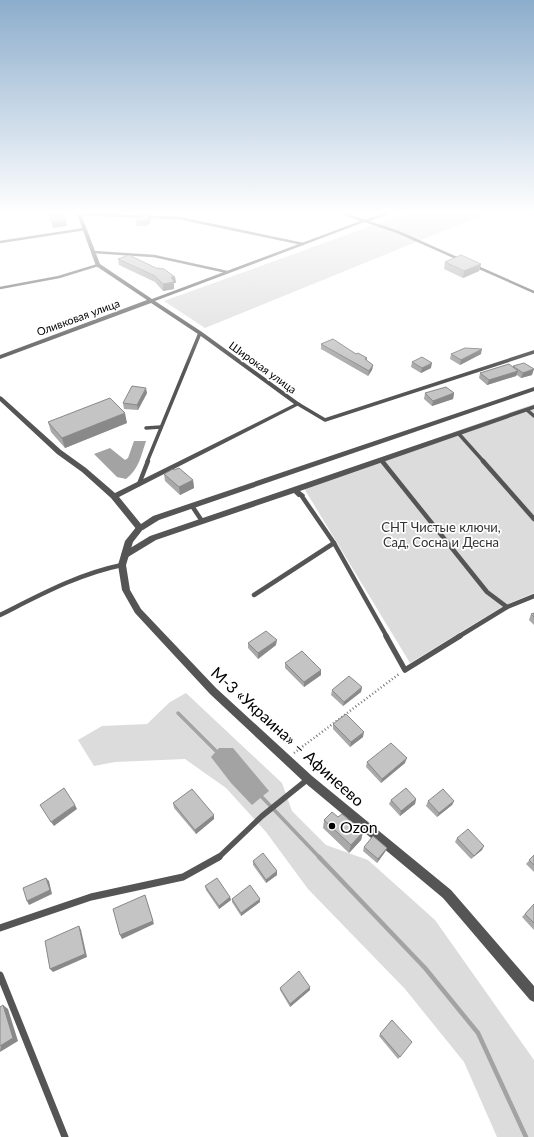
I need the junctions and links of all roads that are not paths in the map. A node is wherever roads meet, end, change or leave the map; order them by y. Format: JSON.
{"nodes":[{"id":1,"x":91,"y":267,"type":"edge"},
{"id":2,"x":101,"y":267,"type":"edge"},
{"id":3,"x":210,"y":267,"type":"edge"},
{"id":4,"x":240,"y":267,"type":"edge"},
{"id":5,"x":477,"y":267,"type":"edge"},
{"id":6,"x":227,"y":272,"type":"junction"},
{"id":7,"x":0,"y":288,"type":"edge"},
{"id":8,"x":534,"y":292,"type":"edge"},
{"id":9,"x":152,"y":301,"type":"junction"},
{"id":10,"x":200,"y":333,"type":"junction"},
{"id":11,"x":534,"y":352,"type":"edge"},
{"id":12,"x":0,"y":357,"type":"edge"},
{"id":13,"x":534,"y":389,"type":"edge"},
{"id":14,"x":0,"y":398,"type":"edge"},
{"id":15,"x":298,"y":404,"type":"junction"},
{"id":16,"x":531,"y":408,"type":"edge"},
{"id":17,"x":534,"y":416,"type":"edge"},
{"id":18,"x":161,"y":426,"type":"junction"},
{"id":19,"x":146,"y":428,"type":"dead end"},
{"id":20,"x":459,"y":434,"type":"junction"},
{"id":21,"x":382,"y":460,"type":"junction"},
{"id":22,"x":139,"y":484,"type":"junction"},
{"id":23,"x":298,"y":493,"type":"junction"},
{"id":24,"x":114,"y":496,"type":"junction"},
{"id":25,"x":192,"y":506,"type":"junction"},
{"id":26,"x":534,"y":519,"type":"edge"},
{"id":27,"x":202,"y":521,"type":"junction"},
{"id":28,"x":140,"y":528,"type":"junction"},
{"id":29,"x":334,"y":543,"type":"junction"},
{"id":30,"x":123,"y":560,"type":"junction"},
{"id":31,"x":254,"y":595,"type":"dead end"},
{"id":32,"x":534,"y":596,"type":"edge"},
{"id":33,"x":507,"y":607,"type":"junction"},
{"id":34,"x":0,"y":614,"type":"edge"},
{"id":35,"x":308,"y":779,"type":"junction"},
{"id":36,"x":0,"y":928,"type":"edge"},
{"id":37,"x":0,"y":975,"type":"edge"},
{"id":38,"x":534,"y":996,"type":"edge"},
{"id":39,"x":65,"y":1137,"type":"edge"}],
"edges":[{"from":1,"to":7,"type":"lane"},
{"from":2,"to":9,"type":"street","name":"Широкая улица"},
{"from":3,"to":6,"type":"lane"},
{"from":4,"to":6,"type":"street","name":"Оливковая улица"},
{"from":5,"to":8,"type":"lane"},
{"from":6,"to":9,"type":"street","name":"Оливковая улица"},
{"from":9,"to":10,"type":"street","name":"Широкая улица"},
{"from":9,"to":12,"type":"street","name":"Оливковая улица"},
{"from":10,"to":15,"type":"street","name":"Широкая улица"},
{"from":10,"to":18,"type":"lane"},
{"from":11,"to":15,"type":"lane"},
{"from":13,"to":25,"type":"street"},
{"from":14,"to":24,"type":"street"},
{"from":15,"to":22,"type":"street","name":"Широкая улица"},
{"from":16,"to":17,"type":"lane"},
{"from":16,"to":20,"type":"street"},
{"from":18,"to":19,"type":"lane"},
{"from":18,"to":22,"type":"lane"},
{"from":20,"to":21,"type":"street"},
{"from":20,"to":26,"type":"lane"},
{"from":21,"to":23,"type":"street"},
{"from":21,"to":33,"type":"lane"},
{"from":22,"to":24,"type":"street","name":"Широкая улица"},
{"from":23,"to":27,"type":"street"},
{"from":23,"to":29,"type":"lane"},
{"from":24,"to":28,"type":"street"},
{"from":25,"to":27,"type":"lane"},
{"from":25,"to":28,"type":"street"},
{"from":27,"to":30,"type":"street"},
{"from":28,"to":30,"type":"street"},
{"from":29,"to":31,"type":"lane"},
{"from":29,"to":33,"type":"lane"},
{"from":30,"to":34,"type":"lane"},
{"from":30,"to":35,"type":"street","name":"М-3 «Украина» – Афинеево"},
{"from":32,"to":33,"type":"lane"},
{"from":35,"to":36,"type":"lane"},
{"from":35,"to":38,"type":"street","name":"М-3 «Украина» – Афинеево"},
{"from":37,"to":39,"type":"lane"}]}
